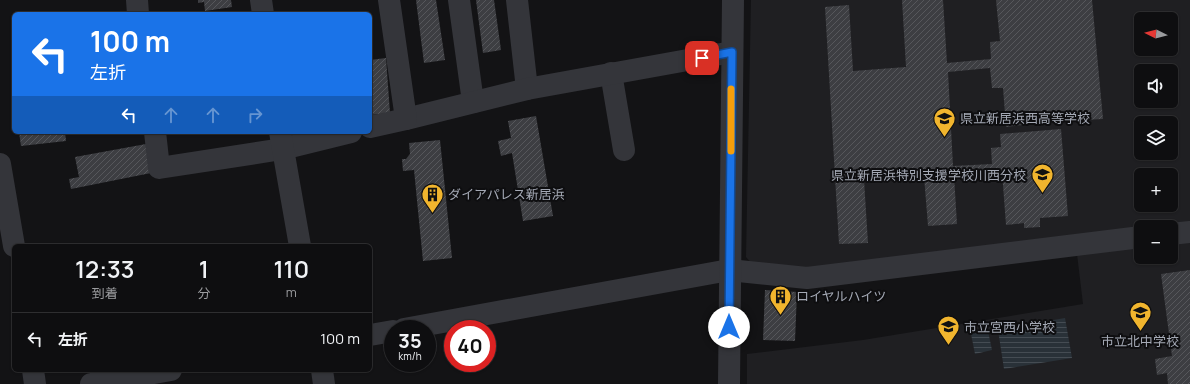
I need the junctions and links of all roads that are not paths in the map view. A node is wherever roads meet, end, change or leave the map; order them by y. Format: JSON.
{"nodes":[{"id":1,"x":137,"y":0,"type":"edge"},
{"id":2,"x":261,"y":0,"type":"edge"},
{"id":3,"x":388,"y":0,"type":"edge"},
{"id":4,"x":459,"y":0,"type":"edge"},
{"id":5,"x":517,"y":0,"type":"edge"},
{"id":6,"x":733,"y":0,"type":"edge"},
{"id":7,"x":138,"y":12,"type":"edge"},
{"id":8,"x":263,"y":12,"type":"edge"},
{"id":9,"x":732,"y":52,"type":"junction"},
{"id":10,"x":611,"y":73,"type":"junction"},
{"id":11,"x":527,"y":89,"type":"junction"},
{"id":12,"x":473,"y":102,"type":"junction"},
{"id":13,"x":406,"y":118,"type":"junction"},
{"id":14,"x":372,"y":126,"type":"edge"},
{"id":15,"x":155,"y":134,"type":"edge"},
{"id":16,"x":334,"y":134,"type":"edge"},
{"id":17,"x":281,"y":140,"type":"edge"},
{"id":18,"x":624,"y":150,"type":"dead end"},
{"id":19,"x":0,"y":164,"type":"edge"},
{"id":20,"x":1190,"y":232,"type":"edge"},
{"id":21,"x":1178,"y":233,"type":"edge"},
{"id":22,"x":1134,"y":238,"type":"edge"},
{"id":23,"x":14,"y":244,"type":"edge"},
{"id":24,"x":300,"y":244,"type":"edge"},
{"id":25,"x":730,"y":270,"type":"junction"},
{"id":26,"x":436,"y":323,"type":"edge"},
{"id":27,"x":384,"y":333,"type":"edge"},
{"id":28,"x":372,"y":335,"type":"edge"},
{"id":29,"x":33,"y":372,"type":"edge"},
{"id":30,"x":159,"y":372,"type":"edge"},
{"id":31,"x":322,"y":372,"type":"edge"},
{"id":32,"x":35,"y":384,"type":"edge"},
{"id":33,"x":90,"y":384,"type":"edge"},
{"id":34,"x":324,"y":384,"type":"edge"},
{"id":35,"x":729,"y":384,"type":"edge"}],
"edges":[{"from":1,"to":7,"type":"street"},
{"from":2,"to":8,"type":"street"},
{"from":3,"to":13,"type":"street"},
{"from":4,"to":12,"type":"street"},
{"from":5,"to":11,"type":"street"},
{"from":6,"to":9,"type":"street"},
{"from":9,"to":10,"type":"street"},
{"from":9,"to":25,"type":"street"},
{"from":10,"to":11,"type":"street"},
{"from":10,"to":18,"type":"street"},
{"from":11,"to":12,"type":"street"},
{"from":12,"to":13,"type":"street"},
{"from":13,"to":14,"type":"street"},
{"from":15,"to":17,"type":"street"},
{"from":16,"to":17,"type":"street"},
{"from":17,"to":24,"type":"street"},
{"from":19,"to":23,"type":"street"},
{"from":20,"to":21,"type":"street"},
{"from":22,"to":25,"type":"street"},
{"from":25,"to":26,"type":"street"},
{"from":25,"to":35,"type":"street"},
{"from":27,"to":28,"type":"street"},
{"from":29,"to":32,"type":"street"},
{"from":30,"to":33,"type":"street"},
{"from":31,"to":34,"type":"street"}]}
